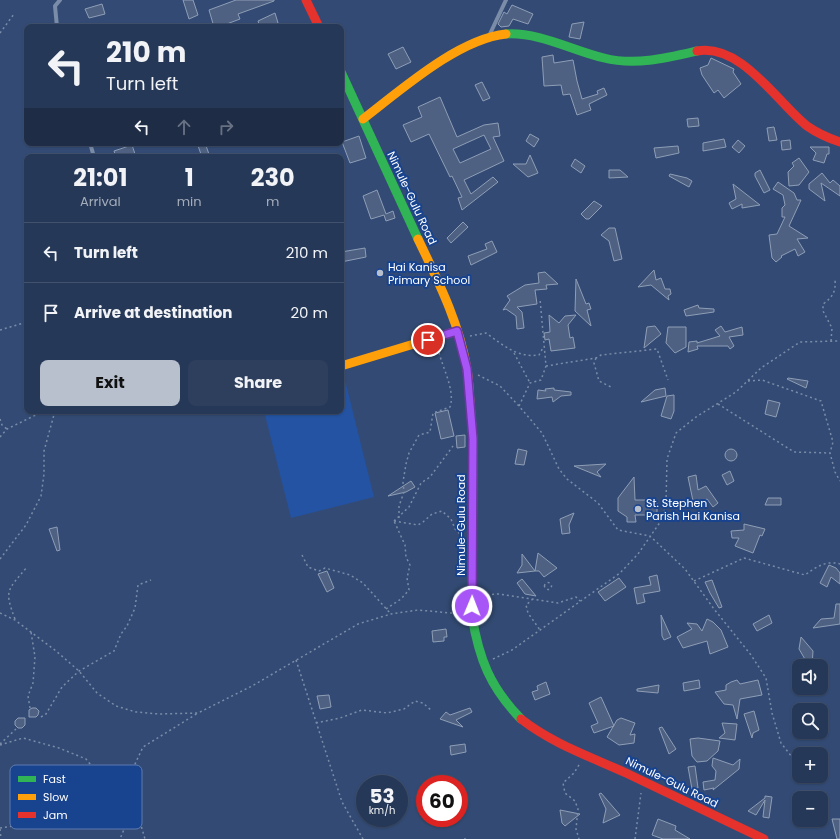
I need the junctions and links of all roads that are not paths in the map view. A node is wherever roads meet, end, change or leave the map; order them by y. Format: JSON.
{"nodes":[{"id":1,"x":60,"y":0,"type":"edge"},
{"id":2,"x":306,"y":0,"type":"edge"},
{"id":3,"x":506,"y":0,"type":"edge"},
{"id":4,"x":57,"y":24,"type":"edge"},
{"id":5,"x":318,"y":24,"type":"edge"},
{"id":6,"x":487,"y":40,"type":"junction"},
{"id":7,"x":344,"y":78,"type":"edge"},
{"id":8,"x":363,"y":119,"type":"junction"},
{"id":9,"x":840,"y":142,"type":"edge"},
{"id":10,"x":459,"y":334,"type":"junction"},
{"id":11,"x":344,"y":365,"type":"edge"},
{"id":12,"x":764,"y":839,"type":"edge"}],
"edges":[{"from":1,"to":4,"type":"lane"},
{"from":2,"to":5,"type":"main road"},
{"from":3,"to":6,"type":"lane"},
{"from":6,"to":8,"type":"main road"},
{"from":6,"to":9,"type":"main road"},
{"from":7,"to":8,"type":"main road","name":"Nimule-Gulu Road"},
{"from":8,"to":10,"type":"main road","name":"Nimule-Gulu Road"},
{"from":10,"to":11,"type":"main road"},
{"from":10,"to":12,"type":"main road","name":"Nimule-Gulu Road"}]}
